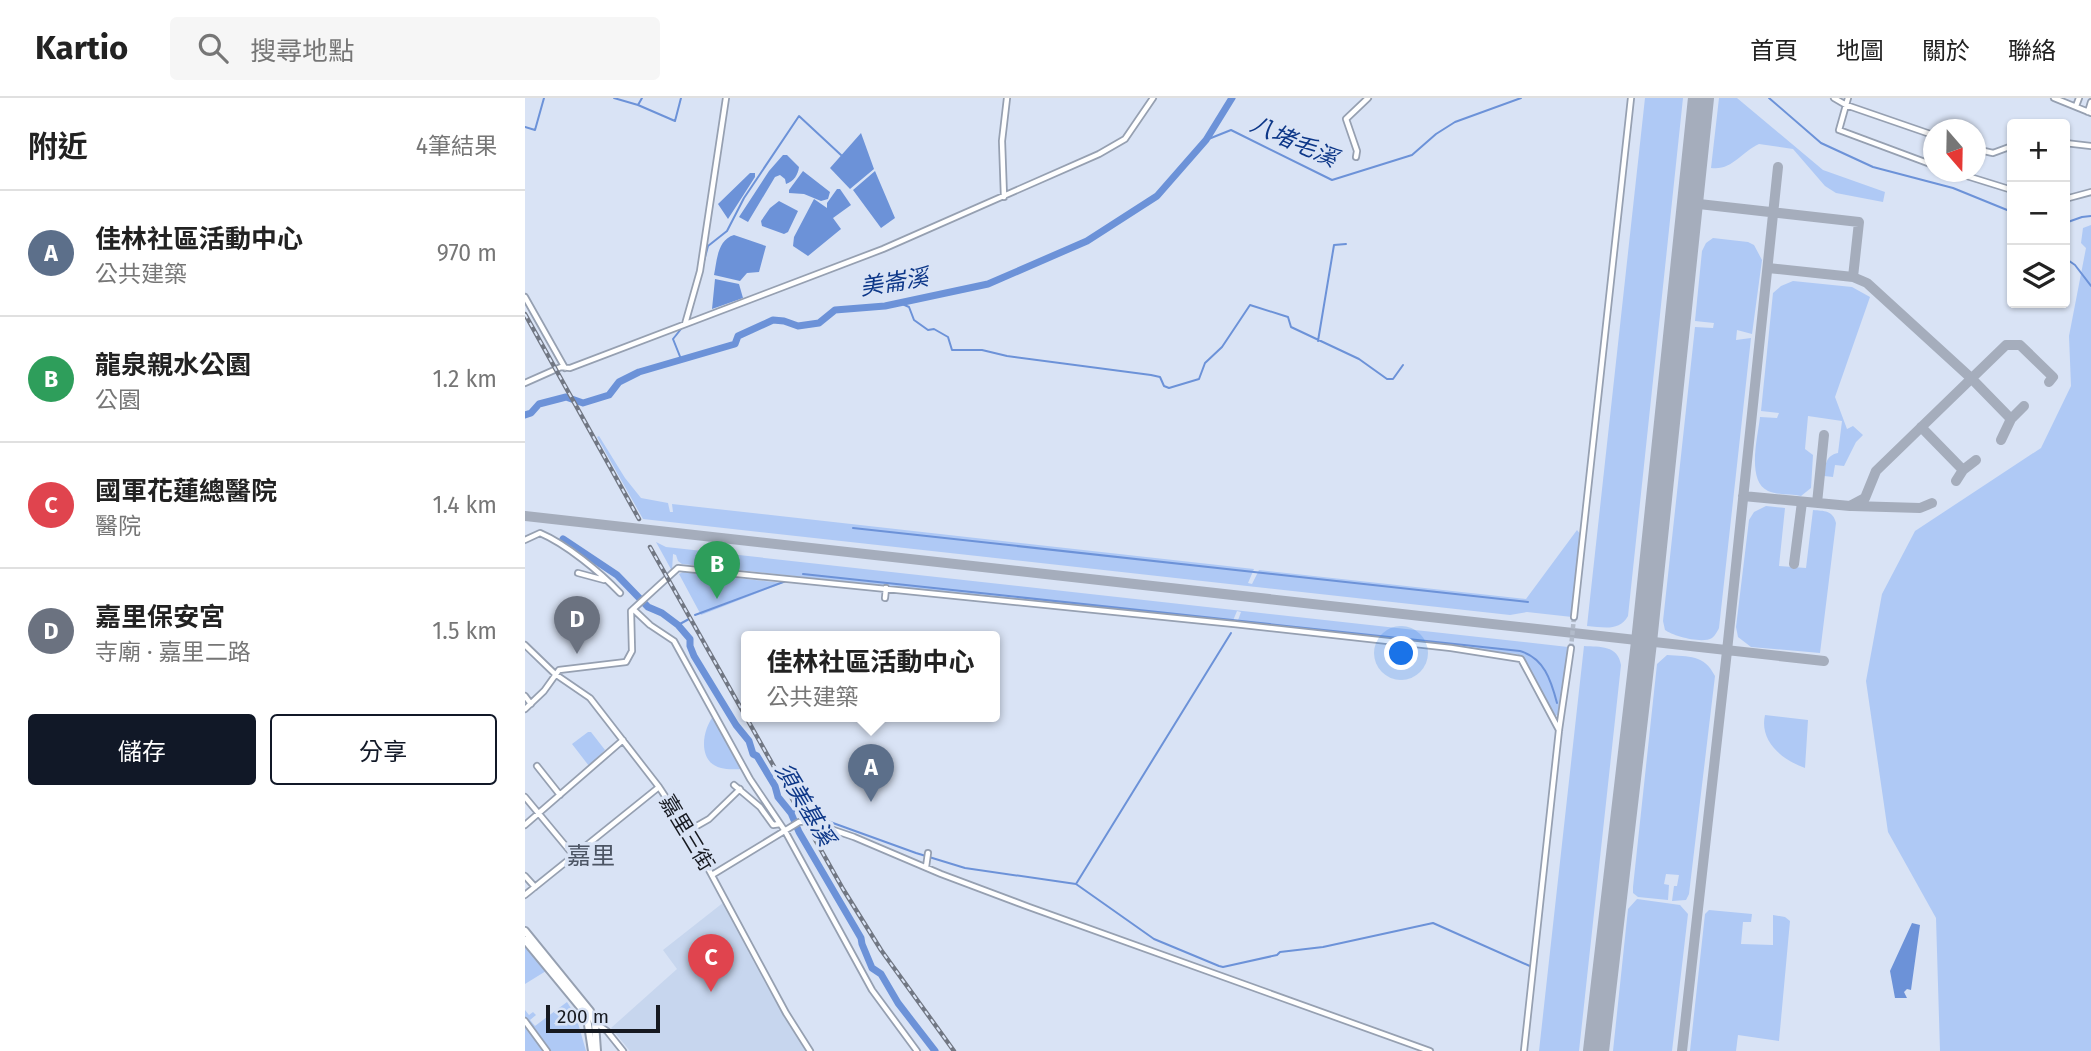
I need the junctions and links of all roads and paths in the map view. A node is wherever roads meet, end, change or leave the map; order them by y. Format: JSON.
{"nodes":[{"id":1,"x":726,"y":98,"type":"edge"},
{"id":2,"x":1007,"y":98,"type":"edge"},
{"id":3,"x":1153,"y":98,"type":"edge"},
{"id":4,"x":1368,"y":98,"type":"edge"},
{"id":5,"x":1631,"y":98,"type":"edge"},
{"id":6,"x":1834,"y":98,"type":"edge"},
{"id":7,"x":1849,"y":98,"type":"edge"},
{"id":8,"x":2054,"y":98,"type":"edge"},
{"id":9,"x":2079,"y":98,"type":"edge"},
{"id":10,"x":2063,"y":100,"type":"edge"},
{"id":11,"x":2091,"y":102,"type":"edge"},
{"id":12,"x":1846,"y":104,"type":"junction"},
{"id":13,"x":2075,"y":106,"type":"junction"},
{"id":14,"x":2089,"y":112,"type":"edge"},
{"id":15,"x":1923,"y":131,"type":"edge"},
{"id":16,"x":2070,"y":144,"type":"edge"},
{"id":17,"x":2091,"y":146,"type":"edge"},
{"id":18,"x":2007,"y":148,"type":"edge"},
{"id":19,"x":1986,"y":151,"type":"edge"},
{"id":20,"x":1356,"y":157,"type":"dead end"},
{"id":21,"x":1923,"y":161,"type":"edge"},
{"id":22,"x":1985,"y":182,"type":"edge"},
{"id":23,"x":2007,"y":189,"type":"edge"},
{"id":24,"x":2091,"y":192,"type":"edge"},
{"id":25,"x":1005,"y":197,"type":"junction"},
{"id":26,"x":2070,"y":198,"type":"edge"},
{"id":27,"x":525,"y":297,"type":"edge"},
{"id":28,"x":685,"y":325,"type":"junction"},
{"id":29,"x":565,"y":368,"type":"junction"},
{"id":30,"x":525,"y":383,"type":"edge"},
{"id":31,"x":525,"y":540,"type":"edge"},
{"id":32,"x":578,"y":573,"type":"dead end"},
{"id":33,"x":609,"y":582,"type":"junction"},
{"id":34,"x":886,"y":588,"type":"junction"},
{"id":35,"x":620,"y":593,"type":"dead end"},
{"id":36,"x":885,"y":598,"type":"dead end"},
{"id":37,"x":635,"y":608,"type":"junction"},
{"id":38,"x":1574,"y":617,"type":"tunnel mouth"},
{"id":39,"x":525,"y":645,"type":"edge"},
{"id":40,"x":1571,"y":648,"type":"tunnel mouth"},
{"id":41,"x":555,"y":674,"type":"junction"},
{"id":42,"x":525,"y":696,"type":"edge"},
{"id":43,"x":531,"y":704,"type":"junction"},
{"id":44,"x":525,"y":709,"type":"edge"},
{"id":45,"x":1559,"y":730,"type":"junction"},
{"id":46,"x":623,"y":740,"type":"junction"},
{"id":47,"x":537,"y":766,"type":"dead end"},
{"id":48,"x":734,"y":785,"type":"dead end"},
{"id":49,"x":659,"y":787,"type":"junction"},
{"id":50,"x":740,"y":789,"type":"junction"},
{"id":51,"x":560,"y":795,"type":"junction"},
{"id":52,"x":525,"y":797,"type":"edge"},
{"id":53,"x":538,"y":814,"type":"junction"},
{"id":54,"x":781,"y":824,"type":"junction"},
{"id":55,"x":525,"y":825,"type":"edge"},
{"id":56,"x":688,"y":831,"type":"junction"},
{"id":57,"x":785,"y":831,"type":"junction"},
{"id":58,"x":928,"y":853,"type":"dead end"},
{"id":59,"x":574,"y":856,"type":"junction"},
{"id":60,"x":926,"y":867,"type":"junction"},
{"id":61,"x":712,"y":875,"type":"junction"},
{"id":62,"x":525,"y":876,"type":"edge"},
{"id":63,"x":535,"y":887,"type":"junction"},
{"id":64,"x":525,"y":895,"type":"edge"},
{"id":65,"x":525,"y":931,"type":"edge"},
{"id":66,"x":525,"y":940,"type":"edge"},
{"id":67,"x":587,"y":1018,"type":"junction"},
{"id":68,"x":525,"y":1021,"type":"edge"},
{"id":69,"x":595,"y":1023,"type":"junction"},
{"id":70,"x":547,"y":1051,"type":"edge"},
{"id":71,"x":595,"y":1051,"type":"edge"},
{"id":72,"x":623,"y":1051,"type":"edge"},
{"id":73,"x":810,"y":1051,"type":"edge"},
{"id":74,"x":917,"y":1051,"type":"edge"},
{"id":75,"x":1430,"y":1051,"type":"edge"},
{"id":76,"x":1524,"y":1051,"type":"edge"}],
"edges":[{"from":1,"to":28,"type":"street"},
{"from":2,"to":25,"type":"street"},
{"from":3,"to":25,"type":"street"},
{"from":4,"to":20,"type":"street"},
{"from":5,"to":38,"type":"street"},
{"from":6,"to":12,"type":"street"},
{"from":7,"to":12,"type":"street"},
{"from":8,"to":10,"type":"street"},
{"from":9,"to":13,"type":"street"},
{"from":10,"to":13,"type":"street"},
{"from":11,"to":14,"type":"street"},
{"from":12,"to":15,"type":"street"},
{"from":12,"to":21,"type":"street"},
{"from":13,"to":14,"type":"street"},
{"from":16,"to":17,"type":"street"},
{"from":18,"to":19,"type":"street"},
{"from":22,"to":23,"type":"street"},
{"from":24,"to":26,"type":"street"},
{"from":25,"to":28,"type":"street"},
{"from":27,"to":29,"type":"street"},
{"from":28,"to":29,"type":"street"},
{"from":29,"to":30,"type":"street"},
{"from":31,"to":33,"type":"street"},
{"from":32,"to":33,"type":"street"},
{"from":33,"to":35,"type":"street"},
{"from":34,"to":36,"type":"street"},
{"from":34,"to":37,"type":"street"},
{"from":34,"to":45,"type":"street"},
{"from":37,"to":41,"type":"street"},
{"from":37,"to":54,"type":"street"},
{"from":39,"to":41,"type":"street","name":"嘉里三街"},
{"from":40,"to":45,"type":"street"},
{"from":41,"to":43,"type":"street"},
{"from":41,"to":46,"type":"street","name":"嘉里三街"},
{"from":42,"to":43,"type":"street"},
{"from":43,"to":44,"type":"street"},
{"from":45,"to":76,"type":"street"},
{"from":46,"to":49,"type":"street","name":"嘉里三街"},
{"from":46,"to":51,"type":"street"},
{"from":47,"to":51,"type":"street"},
{"from":48,"to":50,"type":"street"},
{"from":49,"to":56,"type":"street","name":"嘉里三街"},
{"from":49,"to":59,"type":"street"},
{"from":50,"to":54,"type":"street"},
{"from":50,"to":56,"type":"street"},
{"from":51,"to":53,"type":"street"},
{"from":52,"to":53,"type":"street"},
{"from":53,"to":55,"type":"street"},
{"from":53,"to":59,"type":"street"},
{"from":54,"to":57,"type":"street"},
{"from":56,"to":61,"type":"street","name":"嘉里三街"},
{"from":57,"to":60,"type":"street"},
{"from":57,"to":61,"type":"street"},
{"from":57,"to":74,"type":"street"},
{"from":58,"to":60,"type":"street"},
{"from":59,"to":63,"type":"street"},
{"from":60,"to":75,"type":"street"},
{"from":61,"to":73,"type":"street","name":"嘉里三街"},
{"from":62,"to":63,"type":"street"},
{"from":63,"to":64,"type":"street"},
{"from":65,"to":69,"type":"main road"},
{"from":66,"to":67,"type":"main road"},
{"from":67,"to":69,"type":"street"},
{"from":67,"to":71,"type":"main road"},
{"from":68,"to":70,"type":"street"},
{"from":69,"to":71,"type":"main road"},
{"from":69,"to":72,"type":"street"}]}
